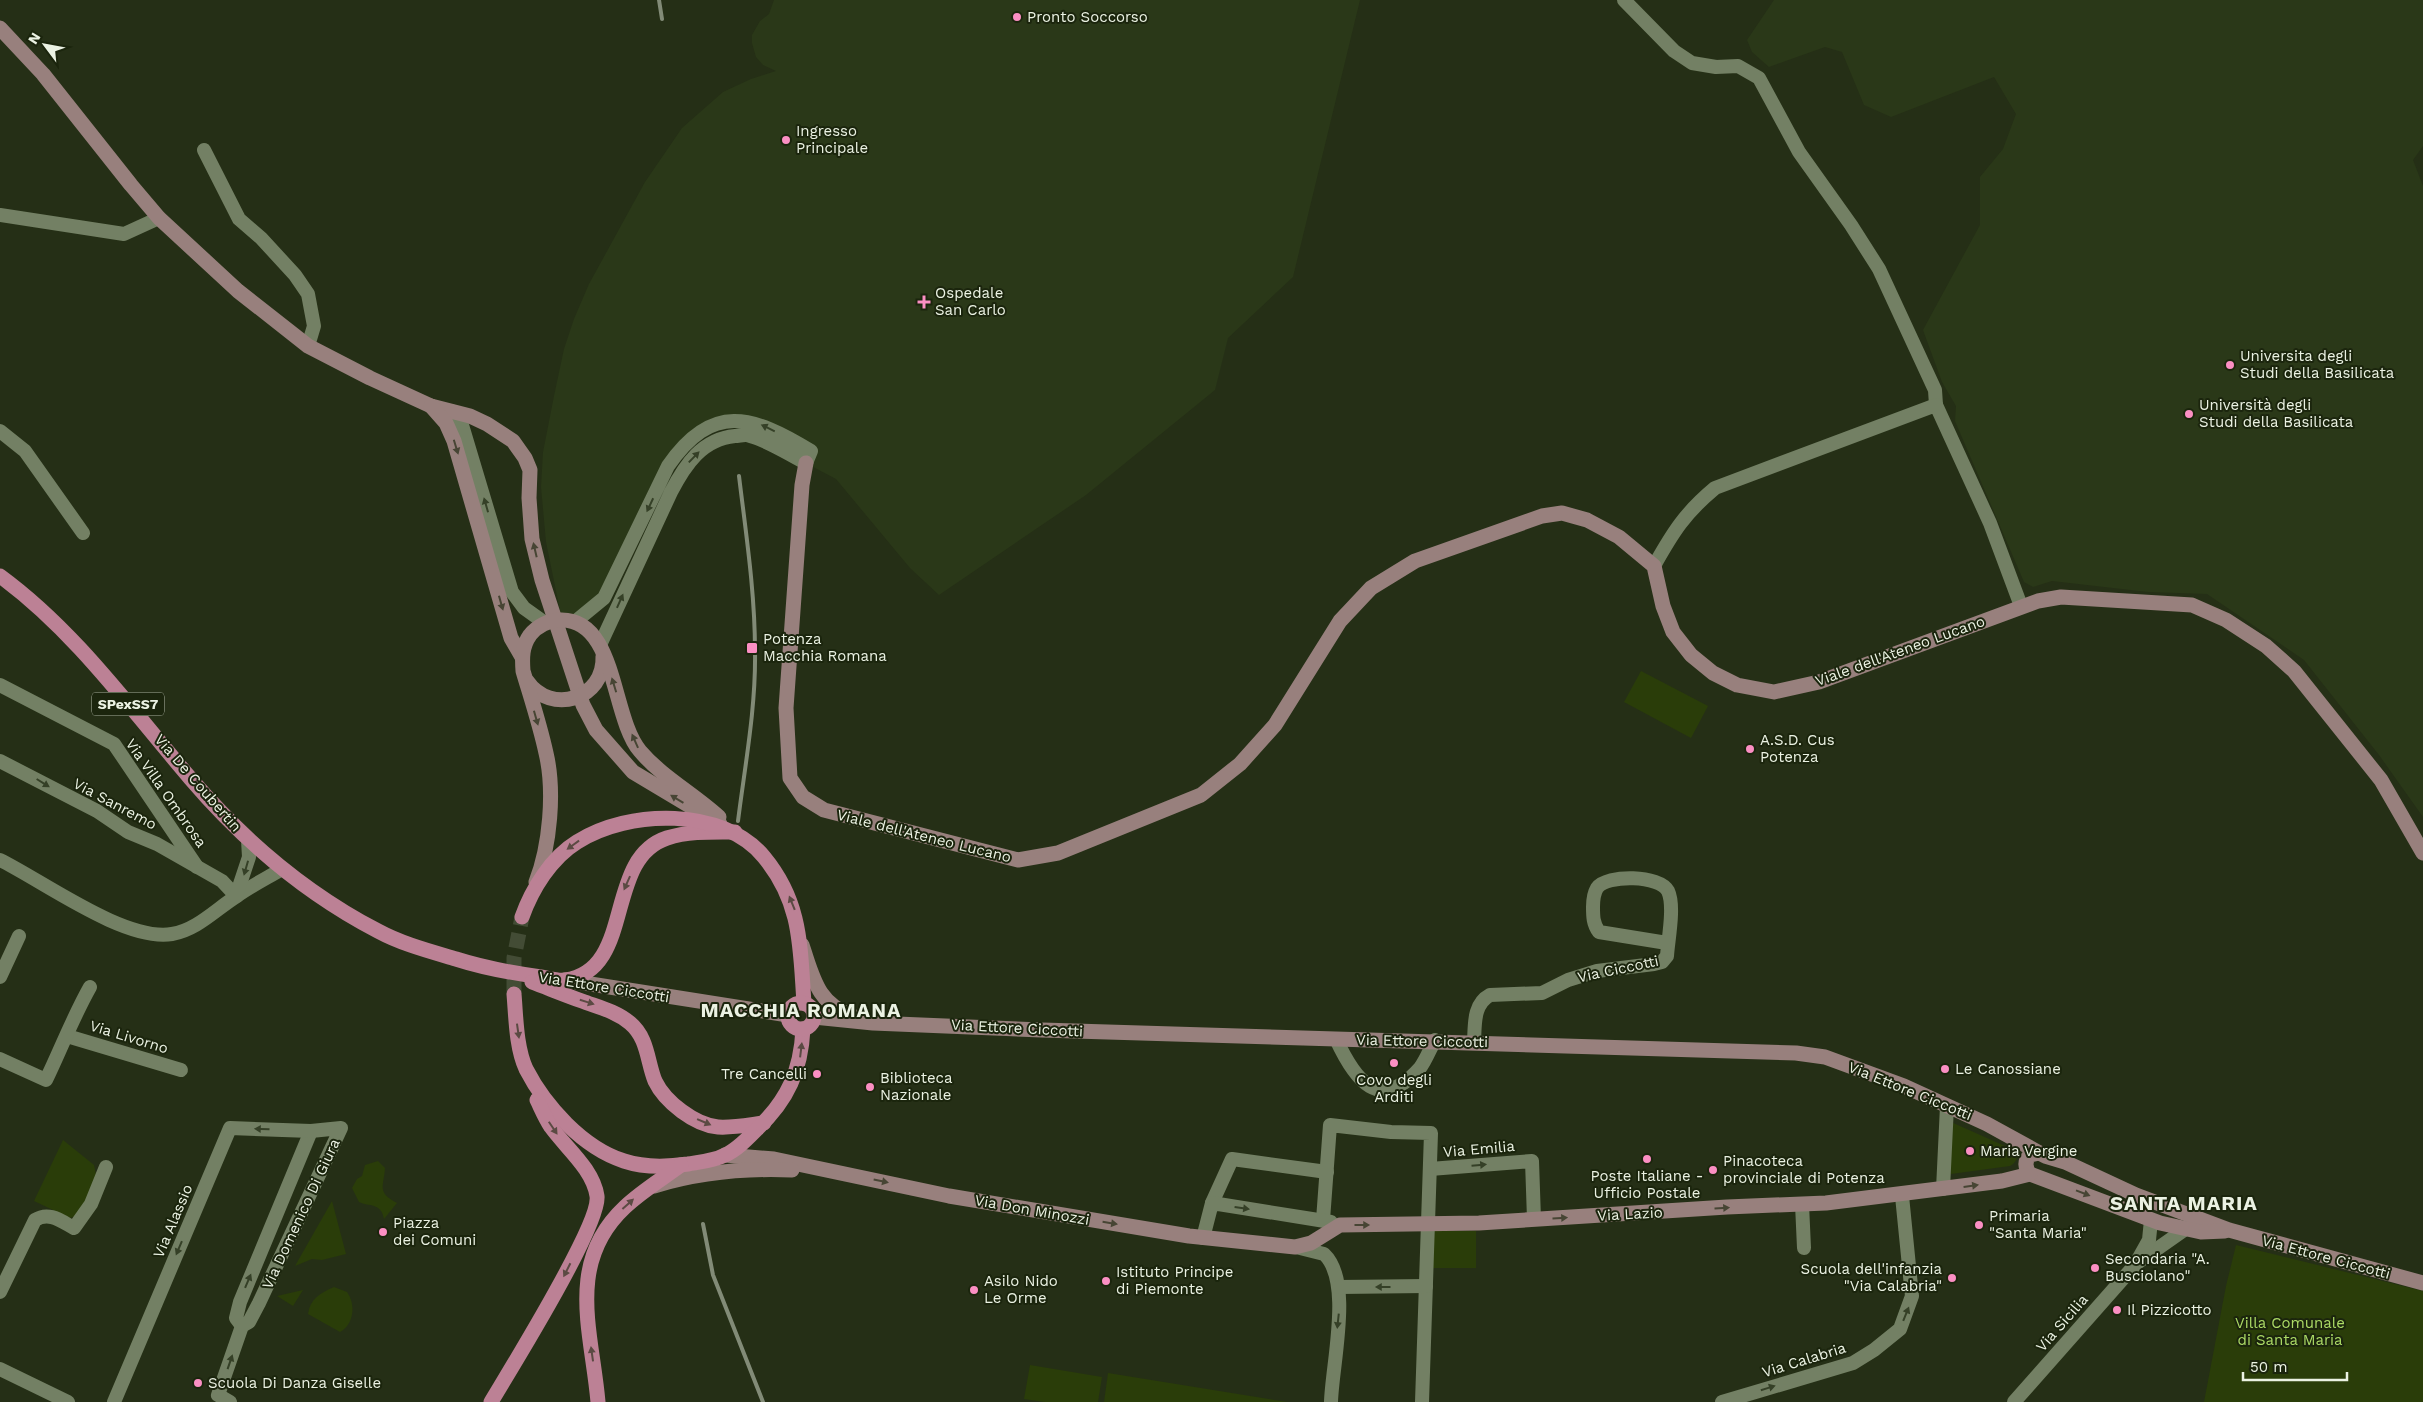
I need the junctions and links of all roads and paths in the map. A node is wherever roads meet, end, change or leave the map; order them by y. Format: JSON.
{"nodes":[{"id":1,"x":1624,"y":0,"type":"edge"},
{"id":2,"x":0,"y":28,"type":"edge"},
{"id":3,"x":204,"y":150,"type":"dead end"},
{"id":4,"x":1,"y":214,"type":"edge"},
{"id":5,"x":160,"y":218,"type":"junction"},
{"id":6,"x":308,"y":346,"type":"junction"},
{"id":7,"x":1936,"y":405,"type":"junction"},
{"id":8,"x":431,"y":406,"type":"junction"},
{"id":9,"x":451,"y":411,"type":"junction"},
{"id":10,"x":0,"y":431,"type":"edge"},
{"id":11,"x":809,"y":457,"type":"junction"},
{"id":12,"x":83,"y":533,"type":"dead end"},
{"id":13,"x":1654,"y":566,"type":"junction"},
{"id":14,"x":0,"y":576,"type":"edge"},
{"id":15,"x":2021,"y":606,"type":"junction"},
{"id":16,"x":576,"y":621,"type":"junction"},
{"id":17,"x":545,"y":623,"type":"junction"},
{"id":18,"x":601,"y":650,"type":"junction"},
{"id":19,"x":522,"y":664,"type":"junction"},
{"id":20,"x":0,"y":685,"type":"edge"},
{"id":21,"x":0,"y":761,"type":"edge"},
{"id":22,"x":735,"y":832,"type":"junction"},
{"id":23,"x":248,"y":840,"type":"junction"},
{"id":24,"x":2423,"y":853,"type":"edge"},
{"id":25,"x":0,"y":860,"type":"edge"},
{"id":26,"x":196,"y":867,"type":"junction"},
{"id":27,"x":282,"y":869,"type":"junction"},
{"id":28,"x":236,"y":896,"type":"junction"},
{"id":29,"x":529,"y":897,"type":"junction"},
{"id":30,"x":522,"y":917,"type":"tunnel mouth"},
{"id":31,"x":799,"y":934,"type":"junction"},
{"id":32,"x":20,"y":936,"type":"dead end"},
{"id":33,"x":1668,"y":943,"type":"junction"},
{"id":34,"x":509,"y":973,"type":"junction"},
{"id":35,"x":0,"y":977,"type":"edge"},
{"id":36,"x":565,"y":980,"type":"junction"},
{"id":37,"x":90,"y":987,"type":"dead end"},
{"id":38,"x":514,"y":994,"type":"tunnel mouth"},
{"id":39,"x":804,"y":1004,"type":"junction"},
{"id":40,"x":788,"y":1015,"type":"junction"},
{"id":41,"x":814,"y":1016,"type":"junction"},
{"id":42,"x":873,"y":1023,"type":"junction"},
{"id":43,"x":803,"y":1029,"type":"junction"},
{"id":44,"x":67,"y":1036,"type":"junction"},
{"id":45,"x":1336,"y":1039,"type":"junction"},
{"id":46,"x":1435,"y":1040,"type":"junction"},
{"id":47,"x":1474,"y":1042,"type":"junction"},
{"id":48,"x":0,"y":1059,"type":"edge"},
{"id":49,"x":526,"y":1068,"type":"junction"},
{"id":50,"x":181,"y":1070,"type":"dead end"},
{"id":51,"x":1947,"y":1106,"type":"junction"},
{"id":52,"x":764,"y":1123,"type":"junction"},
{"id":53,"x":311,"y":1131,"type":"junction"},
{"id":54,"x":2013,"y":1138,"type":"junction"},
{"id":55,"x":2042,"y":1154,"type":"junction"},
{"id":56,"x":725,"y":1163,"type":"junction"},
{"id":57,"x":106,"y":1167,"type":"dead end"},
{"id":58,"x":1430,"y":1169,"type":"junction"},
{"id":59,"x":2031,"y":1170,"type":"junction"},
{"id":60,"x":680,"y":1172,"type":"junction"},
{"id":61,"x":1327,"y":1172,"type":"junction"},
{"id":62,"x":1943,"y":1189,"type":"junction"},
{"id":63,"x":1902,"y":1196,"type":"junction"},
{"id":64,"x":1212,"y":1203,"type":"junction"},
{"id":65,"x":1802,"y":1204,"type":"junction"},
{"id":66,"x":1534,"y":1219,"type":"junction"},
{"id":67,"x":1323,"y":1220,"type":"junction"},
{"id":68,"x":2151,"y":1220,"type":"junction"},
{"id":69,"x":1429,"y":1224,"type":"junction"},
{"id":70,"x":1340,"y":1225,"type":"junction"},
{"id":71,"x":2184,"y":1230,"type":"junction"},
{"id":72,"x":2229,"y":1230,"type":"junction"},
{"id":73,"x":1203,"y":1238,"type":"junction"},
{"id":74,"x":1295,"y":1247,"type":"junction"},
{"id":75,"x":1804,"y":1248,"type":"dead end"},
{"id":76,"x":2135,"y":1265,"type":"junction"},
{"id":77,"x":2423,"y":1283,"type":"edge"},
{"id":78,"x":1426,"y":1286,"type":"junction"},
{"id":79,"x":1339,"y":1287,"type":"junction"},
{"id":80,"x":0,"y":1292,"type":"edge"},
{"id":81,"x":242,"y":1326,"type":"junction"},
{"id":82,"x":0,"y":1369,"type":"edge"},
{"id":83,"x":221,"y":1400,"type":"edge"},
{"id":84,"x":68,"y":1402,"type":"edge"},
{"id":85,"x":114,"y":1402,"type":"edge"},
{"id":86,"x":492,"y":1402,"type":"edge"},
{"id":87,"x":598,"y":1402,"type":"edge"},
{"id":88,"x":1331,"y":1402,"type":"edge"},
{"id":89,"x":1422,"y":1402,"type":"edge"},
{"id":90,"x":1722,"y":1402,"type":"edge"},
{"id":91,"x":2014,"y":1402,"type":"edge"}],
"edges":[{"from":1,"to":7,"type":"street"},
{"from":2,"to":5,"type":"main road"},
{"from":3,"to":6,"type":"street"},
{"from":4,"to":5,"type":"street"},
{"from":5,"to":6,"type":"main road"},
{"from":6,"to":8,"type":"main road"},
{"from":7,"to":13,"type":"street"},
{"from":7,"to":15,"type":"street"},
{"from":8,"to":9,"type":"main road"},
{"from":8,"to":19,"type":"main road","one_way":true},
{"from":17,"to":9,"type":"street","one_way":true},
{"from":22,"to":9,"type":"main road","one_way":true},
{"from":10,"to":12,"type":"street"},
{"from":11,"to":13,"type":"main road","name":"Viale dell'Ateneo Lucano"},
{"from":11,"to":16,"type":"street","one_way":true},
{"from":18,"to":11,"type":"street","one_way":true},
{"from":13,"to":15,"type":"main road","name":"Viale dell'Ateneo Lucano"},
{"from":14,"to":23,"type":"main road","name":"Via De Coubertin","number":"SPexSS7"},
{"from":15,"to":24,"type":"main road","name":"Viale dell'Ateneo Lucano"},
{"from":16,"to":17,"type":"main road"},
{"from":16,"to":18,"type":"main road"},
{"from":17,"to":19,"type":"main road"},
{"from":18,"to":19,"type":"main road"},
{"from":22,"to":18,"type":"main road","one_way":true},
{"from":19,"to":29,"type":"main road","one_way":true},
{"from":20,"to":26,"type":"street","name":"Via Villa Ombrosa"},
{"from":21,"to":26,"type":"street","name":"Via Sanremo","one_way":true},
{"from":22,"to":29,"type":"main road","one_way":true},
{"from":31,"to":22,"type":"main road","one_way":true},
{"from":22,"to":36,"type":"main road","one_way":true},
{"from":23,"to":27,"type":"main road","number":"SPexSS7"},
{"from":23,"to":28,"type":"street","one_way":true},
{"from":25,"to":28,"type":"street"},
{"from":26,"to":28,"type":"street","name":"Via Sanremo"},
{"from":27,"to":28,"type":"street"},
{"from":27,"to":34,"type":"main road","number":"SPexSS7"},
{"from":29,"to":30,"type":"main road"},
{"from":31,"to":39,"type":"main road"},
{"from":31,"to":42,"type":"main road"},
{"from":32,"to":35,"type":"street"},
{"from":33,"to":33,"type":"street","name":"Via Ciccotti"},
{"from":33,"to":47,"type":"street","name":"Via Ciccotti"},
{"from":34,"to":36,"type":"main road","name":"Via Ettore Ciccotti","number":"SPexSS7"},
{"from":34,"to":52,"type":"main road","one_way":true},
{"from":36,"to":40,"type":"main road","name":"Via Ettore Ciccotti","number":"SPexSS7"},
{"from":37,"to":44,"type":"street","name":"Via Livorno"},
{"from":38,"to":49,"type":"main road","one_way":true},
{"from":39,"to":40,"type":"main road"},
{"from":39,"to":41,"type":"main road"},
{"from":40,"to":43,"type":"main road"},
{"from":41,"to":42,"type":"main road","name":"Via Ettore Ciccotti"},
{"from":41,"to":43,"type":"main road"},
{"from":42,"to":45,"type":"main road","name":"Via Ettore Ciccotti"},
{"from":52,"to":43,"type":"main road","one_way":true},
{"from":44,"to":48,"type":"street","name":"Via Livorno"},
{"from":44,"to":50,"type":"street","name":"Via Livorno"},
{"from":45,"to":46,"type":"main road","name":"Via Ettore Ciccotti"},
{"from":45,"to":46,"type":"street"},
{"from":46,"to":47,"type":"main road","name":"Via Ettore Ciccotti"},
{"from":47,"to":51,"type":"main road","name":"Via Ettore Ciccotti"},
{"from":49,"to":60,"type":"main road"},
{"from":49,"to":86,"type":"main road","one_way":true},
{"from":51,"to":54,"type":"main road","name":"Via Ettore Ciccotti"},
{"from":51,"to":62,"type":"street"},
{"from":52,"to":56,"type":"main road"},
{"from":81,"to":53,"type":"street","name":"Via Domenico Di Giura","one_way":true},
{"from":53,"to":81,"type":"street","name":"Via Domenico Di Giura"},
{"from":53,"to":85,"type":"street","name":"Via Alassio","one_way":true},
{"from":54,"to":55,"type":"main road","name":"Via Ettore Ciccotti"},
{"from":54,"to":59,"type":"main road"},
{"from":55,"to":59,"type":"main road"},
{"from":55,"to":59,"type":"main road"},
{"from":55,"to":72,"type":"main road","name":"Via Ettore Ciccotti"},
{"from":56,"to":60,"type":"main road"},
{"from":56,"to":73,"type":"main road","name":"Via Don Minozzi","one_way":true},
{"from":57,"to":80,"type":"street"},
{"from":58,"to":61,"type":"street"},
{"from":58,"to":66,"type":"street","name":"Via Emilia","one_way":true},
{"from":58,"to":69,"type":"street"},
{"from":62,"to":59,"type":"main road","name":"Via Lazio","one_way":true},
{"from":59,"to":68,"type":"main road","name":"Via Ettore Ciccotti","one_way":true},
{"from":87,"to":60,"type":"main road","one_way":true},
{"from":61,"to":64,"type":"street"},
{"from":61,"to":67,"type":"street"},
{"from":62,"to":63,"type":"main road","name":"Via Lazio"},
{"from":63,"to":65,"type":"main road","name":"Via Lazio"},
{"from":90,"to":63,"type":"street","name":"Via Calabria","one_way":true},
{"from":64,"to":67,"type":"street","one_way":true},
{"from":64,"to":73,"type":"street"},
{"from":66,"to":65,"type":"main road","name":"Via Lazio","one_way":true},
{"from":65,"to":75,"type":"street"},
{"from":66,"to":69,"type":"main road","name":"Via Lazio"},
{"from":67,"to":70,"type":"street"},
{"from":68,"to":71,"type":"main road","name":"Via Ettore Ciccotti"},
{"from":68,"to":76,"type":"street"},
{"from":70,"to":69,"type":"main road","name":"Via Lazio","one_way":true},
{"from":69,"to":78,"type":"street"},
{"from":70,"to":74,"type":"main road"},
{"from":71,"to":72,"type":"main road","name":"Via Ettore Ciccotti"},
{"from":71,"to":76,"type":"street"},
{"from":72,"to":77,"type":"main road","name":"Via Ettore Ciccotti"},
{"from":73,"to":74,"type":"main road","name":"Via Don Minozzi"},
{"from":74,"to":79,"type":"street"},
{"from":76,"to":91,"type":"street","name":"Via Sicilia"},
{"from":78,"to":79,"type":"street","one_way":true},
{"from":78,"to":89,"type":"street"},
{"from":79,"to":88,"type":"street","one_way":true},
{"from":83,"to":81,"type":"street","name":"Via Domenico Di Giura","one_way":true},
{"from":82,"to":84,"type":"street"}]}
